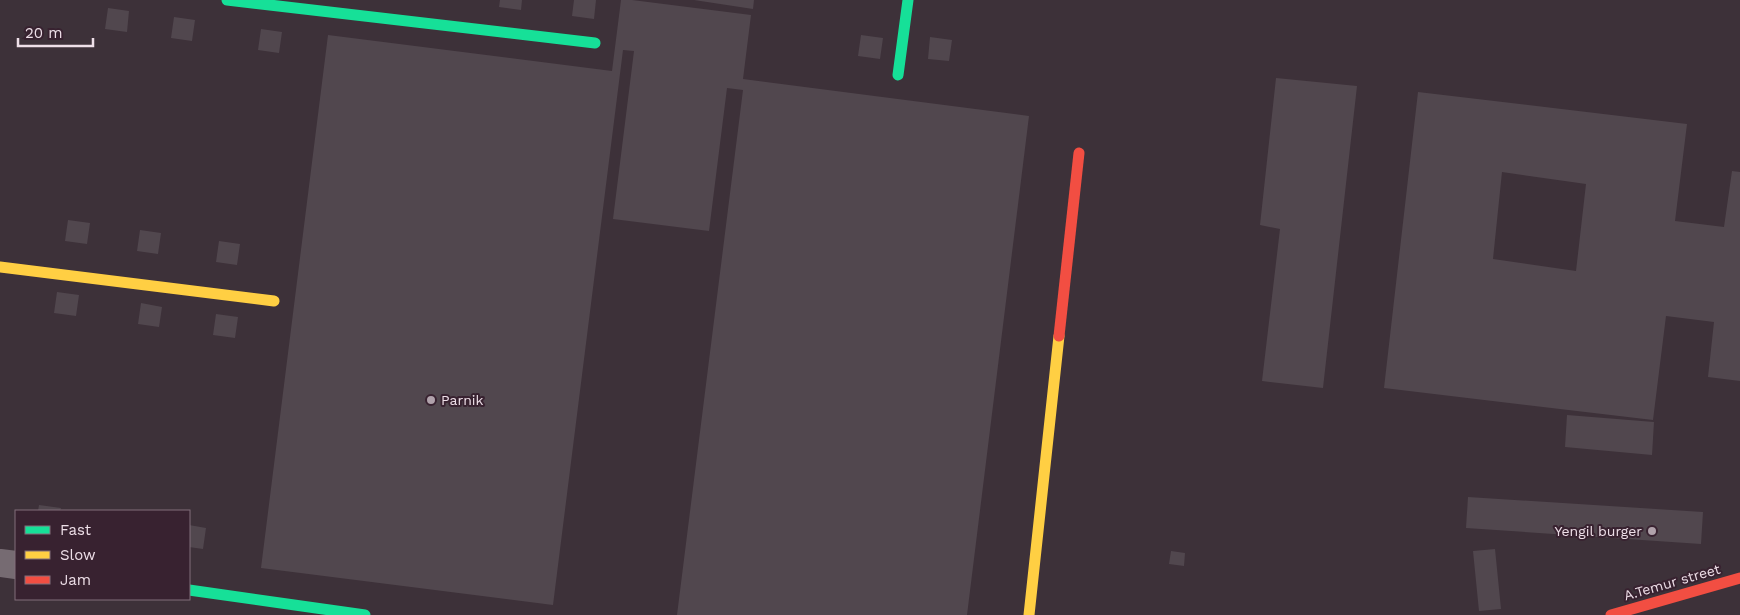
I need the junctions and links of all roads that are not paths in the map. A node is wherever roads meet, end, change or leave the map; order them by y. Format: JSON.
{"nodes":[{"id":1,"x":227,"y":0,"type":"edge"},
{"id":2,"x":908,"y":0,"type":"edge"},
{"id":3,"x":595,"y":43,"type":"dead end"},
{"id":4,"x":898,"y":75,"type":"dead end"},
{"id":5,"x":1079,"y":153,"type":"dead end"},
{"id":6,"x":0,"y":267,"type":"edge"},
{"id":7,"x":274,"y":301,"type":"dead end"},
{"id":8,"x":0,"y":563,"type":"edge"},
{"id":9,"x":15,"y":565,"type":"edge"},
{"id":10,"x":1740,"y":578,"type":"edge"},
{"id":11,"x":190,"y":590,"type":"edge"},
{"id":12,"x":365,"y":615,"type":"edge"},
{"id":13,"x":1029,"y":615,"type":"edge"},
{"id":14,"x":1611,"y":615,"type":"edge"}],
"edges":[{"from":1,"to":3,"type":"street"},
{"from":2,"to":4,"type":"street"},
{"from":5,"to":13,"type":"street"},
{"from":6,"to":7,"type":"street"},
{"from":8,"to":9,"type":"street"},
{"from":10,"to":14,"type":"street","name":"A.Temur street"},
{"from":11,"to":12,"type":"street"}]}
